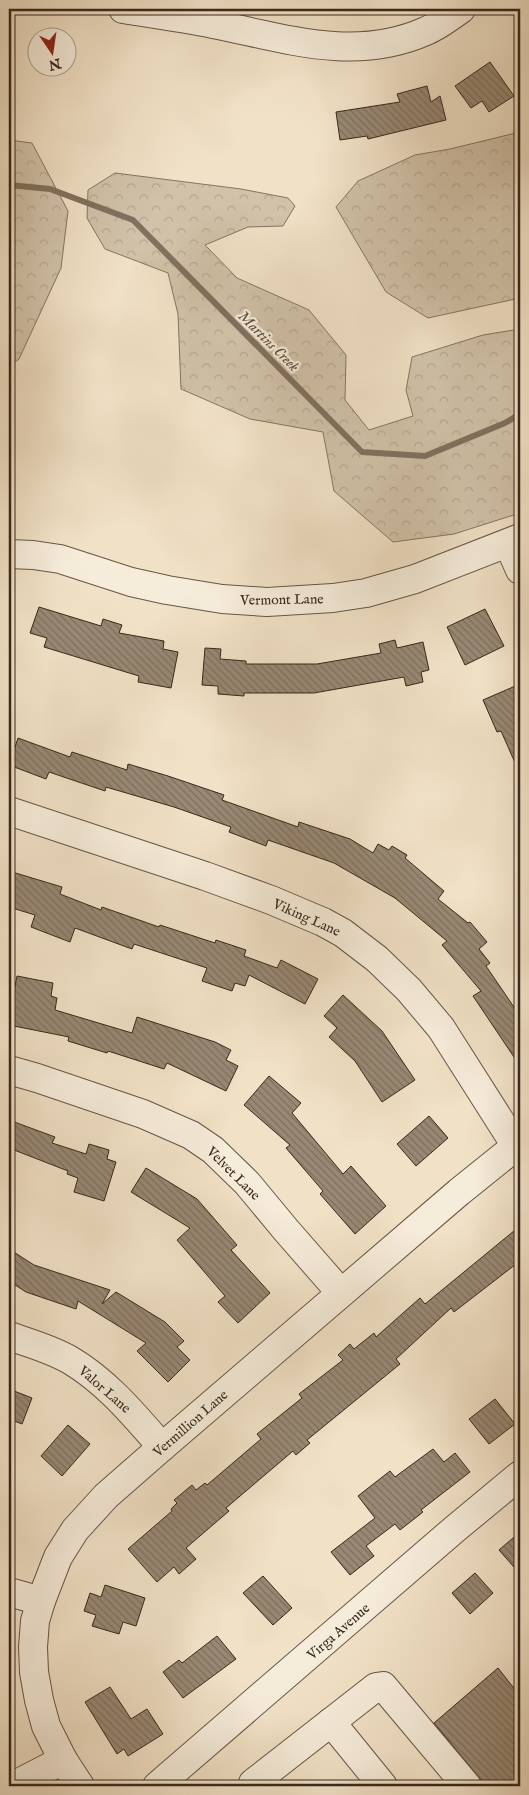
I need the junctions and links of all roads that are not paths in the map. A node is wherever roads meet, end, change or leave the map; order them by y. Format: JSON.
{"nodes":[{"id":1,"x":123,"y":9,"type":"edge"},
{"id":2,"x":461,"y":9,"type":"edge"},
{"id":3,"x":214,"y":16,"type":"edge"},
{"id":4,"x":514,"y":540,"type":"edge"},
{"id":5,"x":9,"y":554,"type":"edge"},
{"id":6,"x":520,"y":570,"type":"edge"},
{"id":7,"x":9,"y":811,"type":"edge"},
{"id":8,"x":9,"y":1070,"type":"edge"},
{"id":9,"x":518,"y":1144,"type":"edge"},
{"id":10,"x":341,"y":1293,"type":"junction"},
{"id":11,"x":9,"y":1336,"type":"edge"},
{"id":12,"x":162,"y":1447,"type":"junction"},
{"id":13,"x":520,"y":1475,"type":"edge"},
{"id":14,"x":9,"y":1592,"type":"edge"},
{"id":15,"x":41,"y":1601,"type":"junction"},
{"id":16,"x":331,"y":1722,"type":"junction"},
{"id":17,"x":63,"y":1760,"type":"junction"},
{"id":18,"x":253,"y":1783,"type":"dead end"},
{"id":19,"x":13,"y":1786,"type":"edge"},
{"id":20,"x":80,"y":1786,"type":"edge"},
{"id":21,"x":157,"y":1786,"type":"edge"},
{"id":22,"x":383,"y":1786,"type":"edge"},
{"id":23,"x":467,"y":1786,"type":"edge"}],
"edges":[{"from":1,"to":3,"type":"street"},
{"from":2,"to":3,"type":"street"},
{"from":4,"to":5,"type":"street","name":"Vermont Lane"},
{"from":4,"to":6,"type":"street"},
{"from":7,"to":9,"type":"street","name":"Viking Lane"},
{"from":8,"to":10,"type":"street","name":"Velvet Lane"},
{"from":9,"to":10,"type":"street","name":"Vermillion Lane"},
{"from":10,"to":12,"type":"street","name":"Vermillion Lane"},
{"from":11,"to":12,"type":"street","name":"Valor Lane"},
{"from":12,"to":15,"type":"street","name":"Vermillion Lane"},
{"from":13,"to":21,"type":"street","name":"Virga Avenue"},
{"from":14,"to":15,"type":"street"},
{"from":15,"to":17,"type":"street","name":"Vermillion Lane"},
{"from":16,"to":18,"type":"street"},
{"from":16,"to":22,"type":"street"},
{"from":16,"to":23,"type":"street"},
{"from":17,"to":19,"type":"street"},
{"from":17,"to":20,"type":"street","name":"Vermillion Lane"}]}
